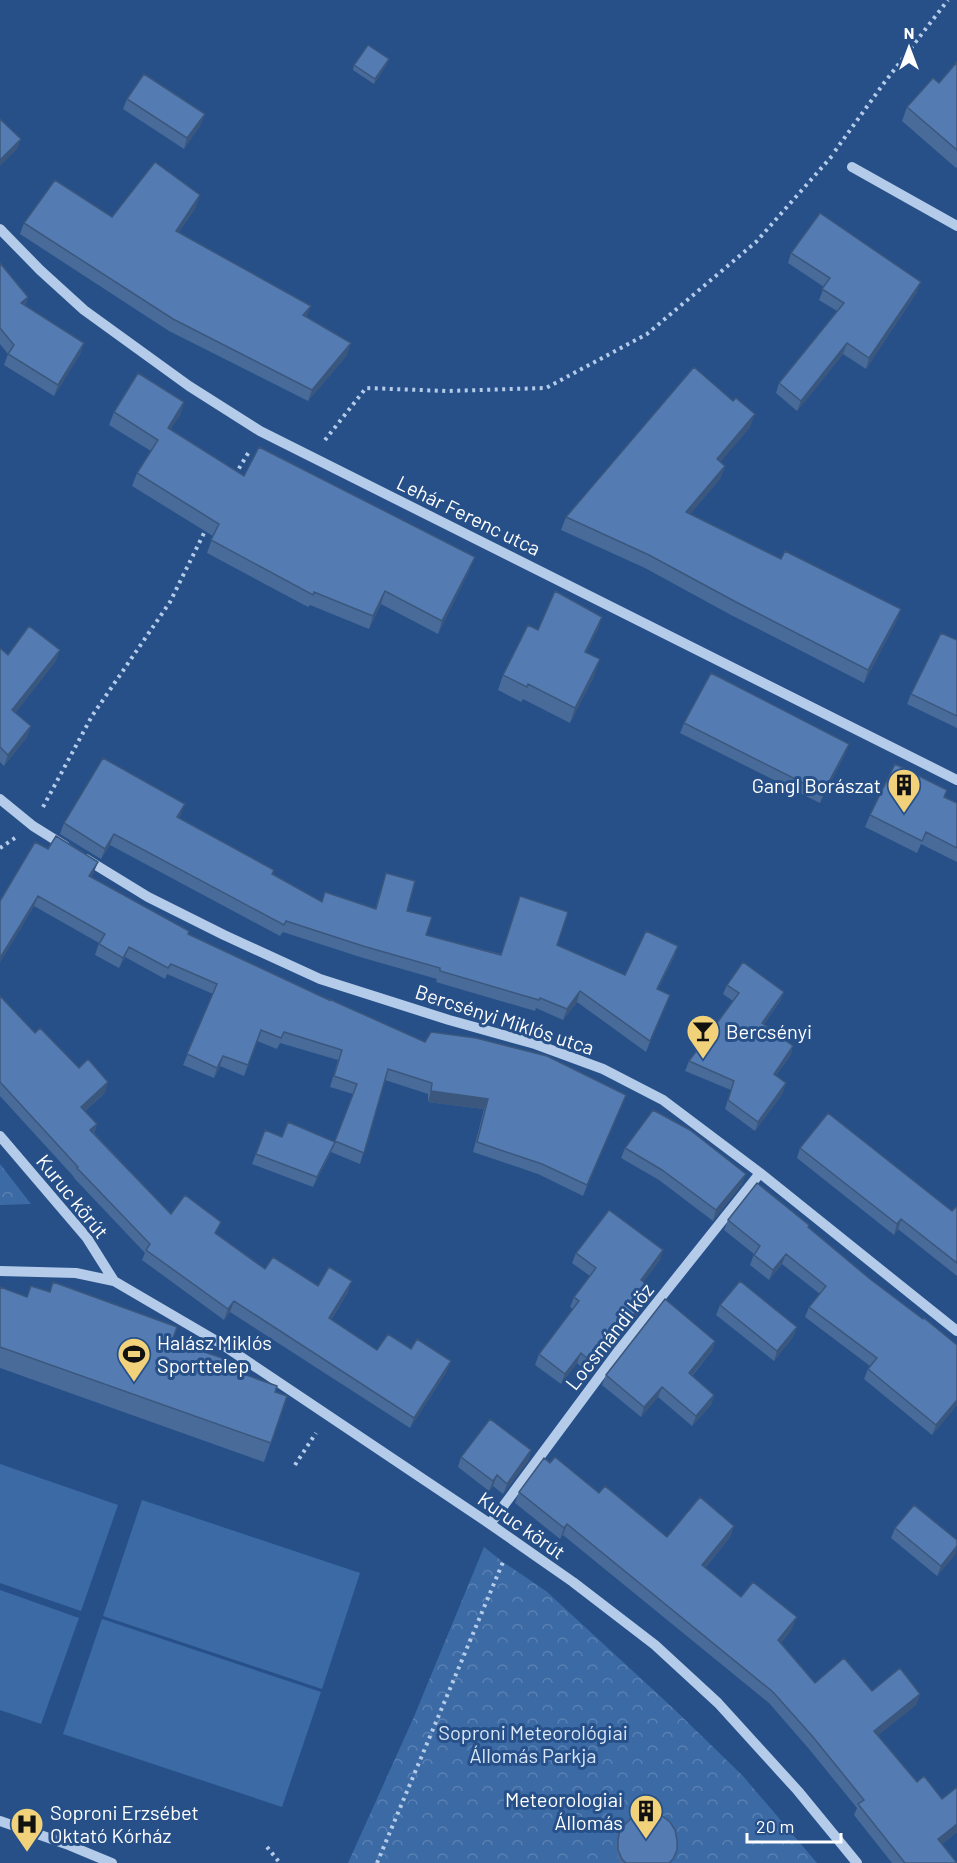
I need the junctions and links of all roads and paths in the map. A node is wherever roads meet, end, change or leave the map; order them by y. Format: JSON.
{"nodes":[{"id":1,"x":948,"y":0,"type":"edge"},
{"id":2,"x":832,"y":156,"type":"junction"},
{"id":3,"x":852,"y":167,"type":"joint"},
{"id":4,"x":957,"y":226,"type":"edge"},
{"id":5,"x":0,"y":229,"type":"edge"},
{"id":6,"x":260,"y":431,"type":"junction"},
{"id":7,"x":311,"y":457,"type":"junction"},
{"id":8,"x":234,"y":478,"type":"edge"},
{"id":9,"x":206,"y":528,"type":"edge"},
{"id":10,"x":957,"y":780,"type":"edge"},
{"id":11,"x":0,"y":799,"type":"edge"},
{"id":12,"x":33,"y":826,"type":"junction"},
{"id":13,"x":0,"y":848,"type":"edge"},
{"id":14,"x":0,"y":1137,"type":"edge"},
{"id":15,"x":760,"y":1173,"type":"junction"},
{"id":16,"x":0,"y":1270,"type":"edge"},
{"id":17,"x":114,"y":1281,"type":"junction"},
{"id":18,"x":957,"y":1331,"type":"edge"},
{"id":19,"x":328,"y":1416,"type":"junction"},
{"id":20,"x":295,"y":1464,"type":"dead end"},
{"id":21,"x":490,"y":1524,"type":"junction"},
{"id":22,"x":503,"y":1562,"type":"dead end"},
{"id":23,"x":0,"y":1821,"type":"edge"},
{"id":24,"x":267,"y":1846,"type":"dead end"},
{"id":25,"x":112,"y":1863,"type":"edge"},
{"id":26,"x":280,"y":1863,"type":"edge"},
{"id":27,"x":377,"y":1863,"type":"edge"},
{"id":28,"x":857,"y":1863,"type":"edge"}],
"edges":[{"from":1,"to":2,"type":"path"},
{"from":2,"to":3,"type":"path"},
{"from":2,"to":7,"type":"path"},
{"from":3,"to":4,"type":"street"},
{"from":5,"to":6,"type":"street","name":"Lehár Ferenc utca"},
{"from":6,"to":7,"type":"street","name":"Lehár Ferenc utca"},
{"from":6,"to":8,"type":"path"},
{"from":7,"to":10,"type":"street","name":"Lehár Ferenc utca"},
{"from":9,"to":12,"type":"path"},
{"from":11,"to":12,"type":"street","name":"Bercsényi Miklós utca"},
{"from":12,"to":13,"type":"path"},
{"from":12,"to":15,"type":"street","name":"Bercsényi Miklós utca"},
{"from":14,"to":17,"type":"street","name":"Kuruc körút"},
{"from":15,"to":18,"type":"street","name":"Bercsényi Miklós utca"},
{"from":15,"to":21,"type":"street","name":"Locsmándi köz"},
{"from":16,"to":17,"type":"street","name":"Kuruc körút"},
{"from":17,"to":19,"type":"street","name":"Kuruc körút"},
{"from":19,"to":20,"type":"path"},
{"from":19,"to":21,"type":"street","name":"Kuruc körút"},
{"from":21,"to":28,"type":"street","name":"Kuruc körút"},
{"from":22,"to":27,"type":"path"},
{"from":23,"to":25,"type":"street"},
{"from":24,"to":26,"type":"path"}]}
